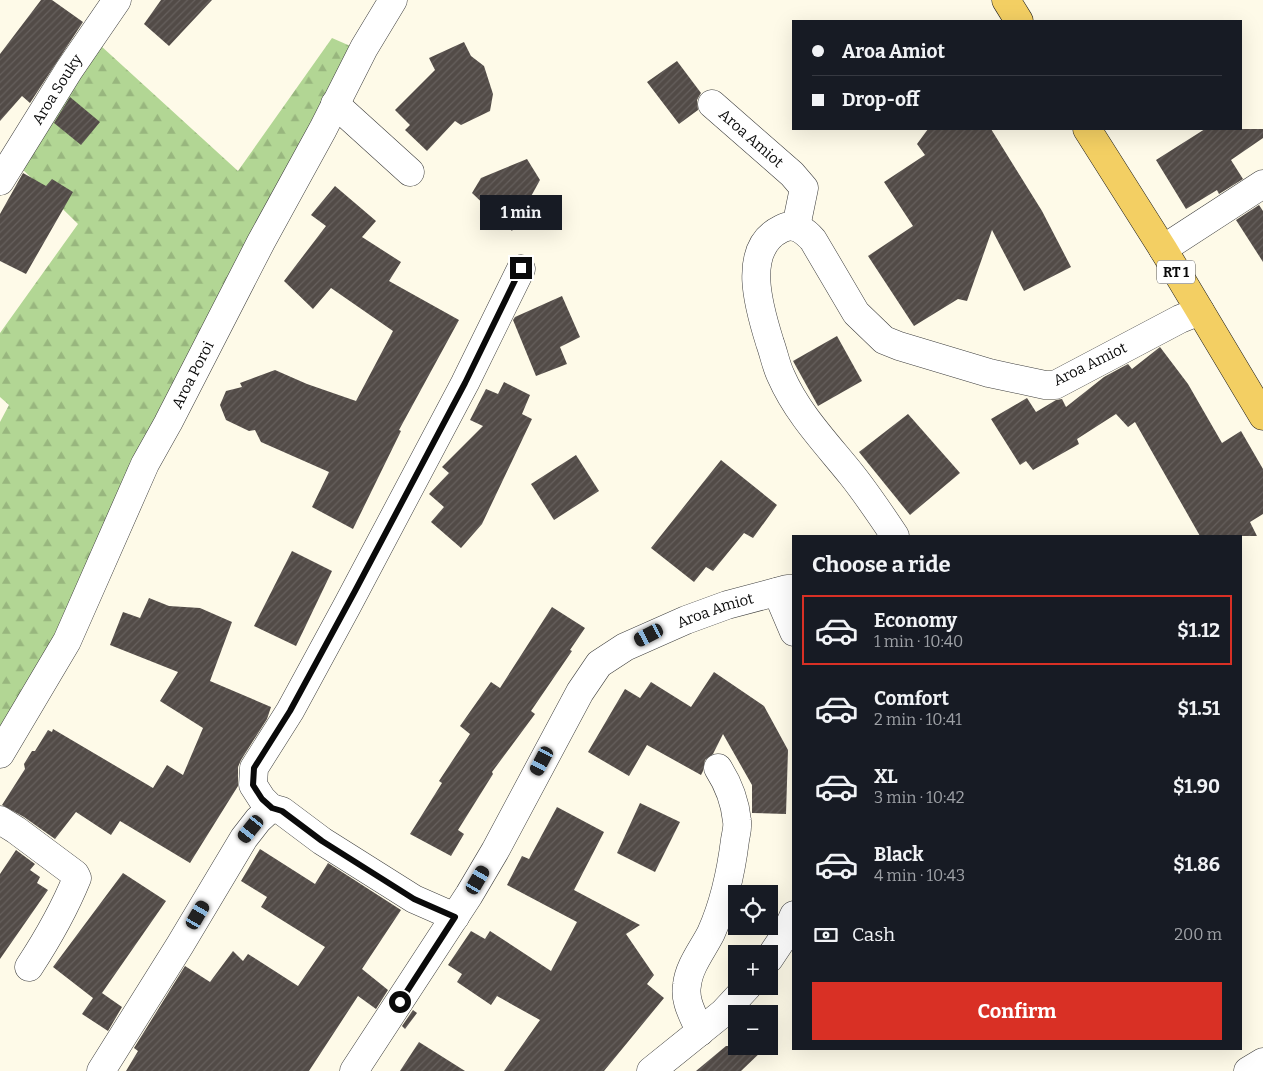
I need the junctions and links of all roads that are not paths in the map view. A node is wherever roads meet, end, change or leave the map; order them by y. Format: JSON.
{"nodes":[{"id":1,"x":117,"y":0,"type":"edge"},
{"id":2,"x":394,"y":0,"type":"edge"},
{"id":3,"x":1006,"y":0,"type":"edge"},
{"id":4,"x":1018,"y":20,"type":"edge"},
{"id":5,"x":335,"y":104,"type":"junction"},
{"id":6,"x":712,"y":104,"type":"dead end"},
{"id":7,"x":1088,"y":130,"type":"edge"},
{"id":8,"x":410,"y":172,"type":"dead end"},
{"id":9,"x":0,"y":181,"type":"edge"},
{"id":10,"x":1263,"y":184,"type":"edge"},
{"id":11,"x":796,"y":227,"type":"junction"},
{"id":12,"x":1163,"y":249,"type":"junction"},
{"id":13,"x":521,"y":268,"type":"dead end"},
{"id":14,"x":1200,"y":311,"type":"junction"},
{"id":15,"x":1263,"y":416,"type":"edge"},
{"id":16,"x":893,"y":535,"type":"edge"},
{"id":17,"x":785,"y":590,"type":"edge"},
{"id":18,"x":792,"y":623,"type":"edge"},
{"id":19,"x":0,"y":754,"type":"edge"},
{"id":20,"x":718,"y":768,"type":"dead end"},
{"id":21,"x":272,"y":808,"type":"junction"},
{"id":22,"x":0,"y":820,"type":"edge"},
{"id":23,"x":455,"y":917,"type":"junction"},
{"id":24,"x":792,"y":919,"type":"edge"},
{"id":25,"x":778,"y":945,"type":"edge"},
{"id":26,"x":29,"y":967,"type":"dead end"},
{"id":27,"x":740,"y":995,"type":"edge"},
{"id":28,"x":700,"y":1032,"type":"junction"},
{"id":29,"x":1263,"y":1062,"type":"edge"},
{"id":30,"x":101,"y":1071,"type":"edge"},
{"id":31,"x":354,"y":1071,"type":"edge"},
{"id":32,"x":651,"y":1071,"type":"edge"},
{"id":33,"x":1248,"y":1071,"type":"edge"}],
"edges":[{"from":1,"to":9,"type":"street","name":"Aroa Souky"},
{"from":2,"to":5,"type":"street","name":"Aroa Poroi"},
{"from":3,"to":4,"type":"main road"},
{"from":5,"to":8,"type":"street"},
{"from":5,"to":19,"type":"street","name":"Aroa Poroi"},
{"from":6,"to":11,"type":"street","name":"Aroa Amiot"},
{"from":7,"to":12,"type":"main road","number":"RT 1"},
{"from":10,"to":12,"type":"street"},
{"from":11,"to":14,"type":"street","name":"Aroa Amiot"},
{"from":11,"to":16,"type":"street"},
{"from":12,"to":14,"type":"main road","number":"RT 1"},
{"from":13,"to":21,"type":"street"},
{"from":14,"to":15,"type":"main road","number":"RT 1"},
{"from":17,"to":18,"type":"street","name":"Aroa Amiot"},
{"from":17,"to":23,"type":"street","name":"Aroa Amiot"},
{"from":20,"to":28,"type":"street"},
{"from":21,"to":23,"type":"street"},
{"from":21,"to":30,"type":"street"},
{"from":22,"to":26,"type":"street"},
{"from":23,"to":31,"type":"street","name":"Aroa Amiot"},
{"from":24,"to":25,"type":"street"},
{"from":27,"to":28,"type":"street"},
{"from":28,"to":32,"type":"street"},
{"from":29,"to":33,"type":"street"}]}
